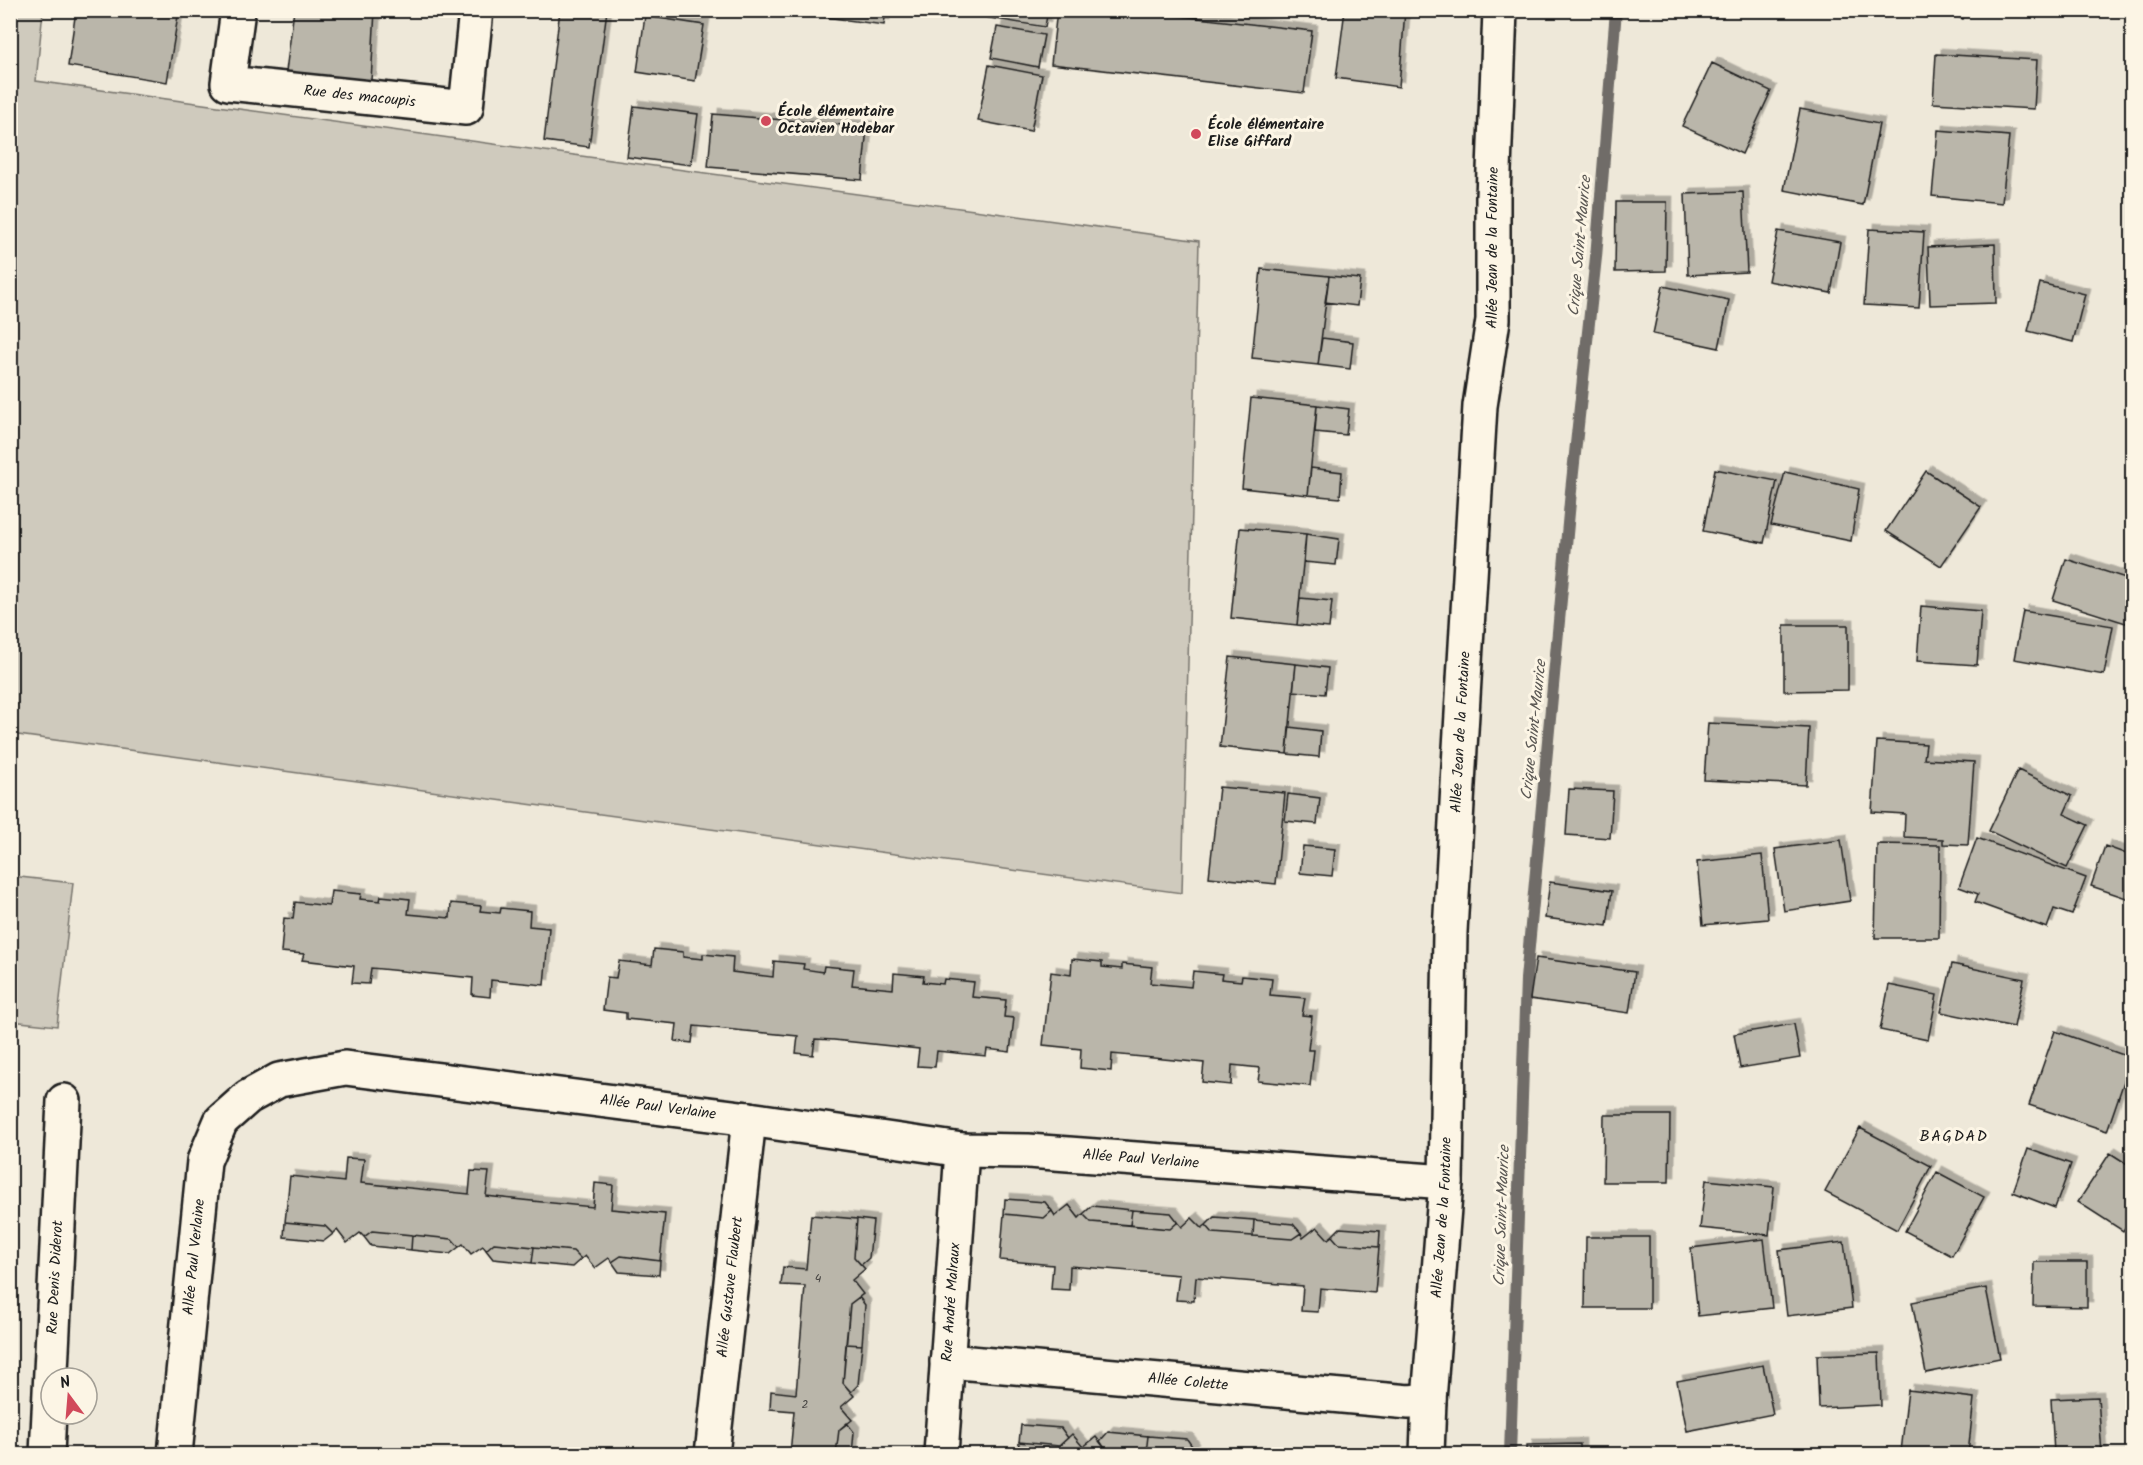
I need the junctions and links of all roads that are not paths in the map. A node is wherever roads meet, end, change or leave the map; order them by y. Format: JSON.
{"nodes":[{"id":1,"x":238,"y":10,"type":"edge"},
{"id":2,"x":476,"y":10,"type":"edge"},
{"id":3,"x":1500,"y":10,"type":"edge"},
{"id":4,"x":64,"y":1101,"type":"dead end"},
{"id":5,"x":749,"y":1119,"type":"junction"},
{"id":6,"x":962,"y":1150,"type":"junction"},
{"id":7,"x":1446,"y":1182,"type":"junction"},
{"id":8,"x":947,"y":1361,"type":"junction"},
{"id":9,"x":1429,"y":1400,"type":"junction"},
{"id":10,"x":47,"y":1455,"type":"edge"},
{"id":11,"x":175,"y":1455,"type":"edge"},
{"id":12,"x":712,"y":1455,"type":"edge"},
{"id":13,"x":941,"y":1455,"type":"edge"},
{"id":14,"x":1427,"y":1455,"type":"edge"}],
"edges":[{"from":1,"to":2,"type":"street","name":"Rue des macoupis"},
{"from":3,"to":7,"type":"street","name":"Allée Jean de la Fontaine"},
{"from":4,"to":10,"type":"street","name":"Rue Denis Diderot"},
{"from":5,"to":6,"type":"street","name":"Allée Paul Verlaine"},
{"from":5,"to":11,"type":"street","name":"Allée Paul Verlaine"},
{"from":5,"to":12,"type":"street","name":"Allée Gustave Flaubert"},
{"from":6,"to":7,"type":"street","name":"Allée Paul Verlaine"},
{"from":6,"to":8,"type":"street","name":"Rue André Malraux"},
{"from":7,"to":9,"type":"street","name":"Allée Jean de la Fontaine"},
{"from":8,"to":9,"type":"street","name":"Allée Colette"},
{"from":8,"to":13,"type":"street","name":"Rue André Malraux"},
{"from":9,"to":14,"type":"street","name":"Allée Jean de la Fontaine"}]}
